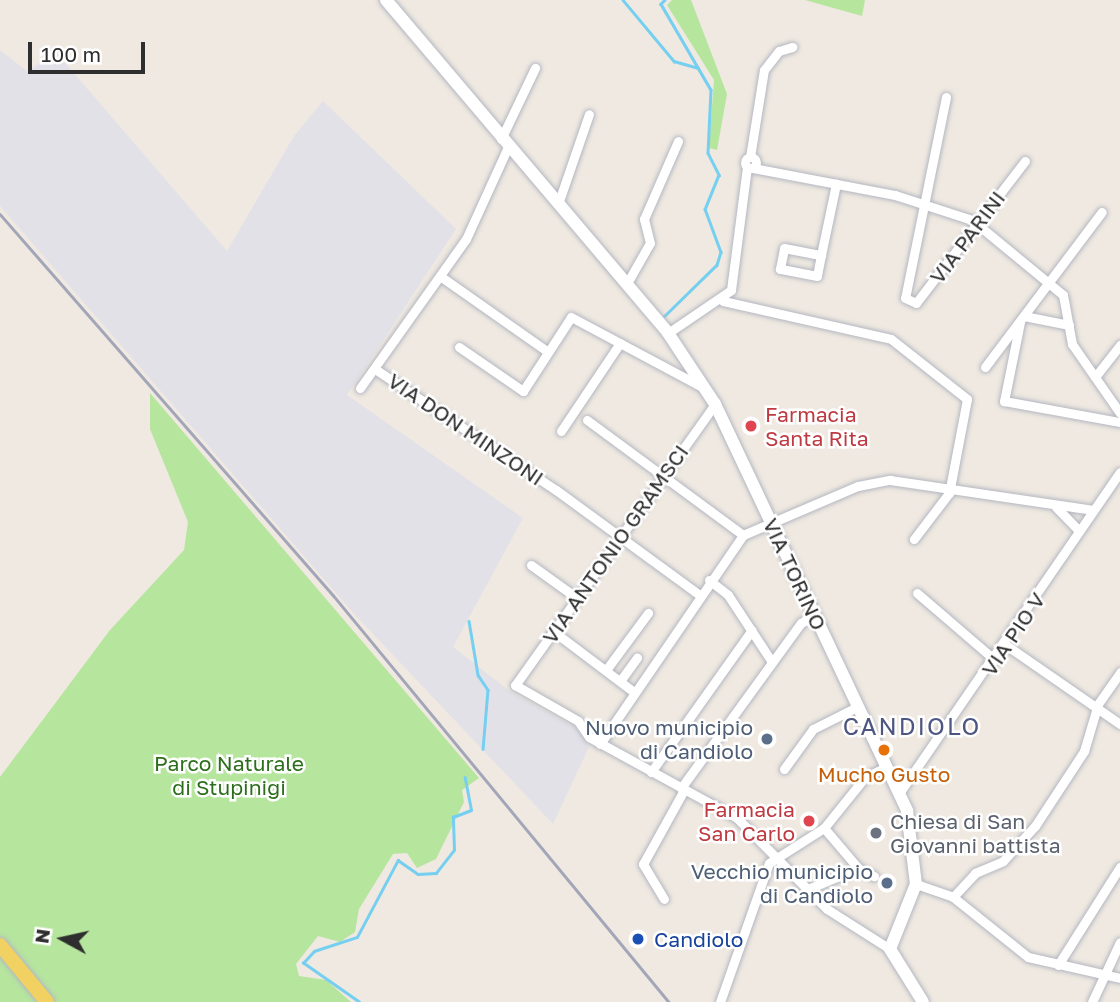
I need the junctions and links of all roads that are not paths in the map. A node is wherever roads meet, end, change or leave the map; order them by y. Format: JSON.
{"nodes":[{"id":1,"x":386,"y":0,"type":"edge"},
{"id":2,"x":792,"y":47,"type":"dead end"},
{"id":3,"x":535,"y":68,"type":"dead end"},
{"id":4,"x":946,"y":97,"type":"dead end"},
{"id":5,"x":590,"y":114,"type":"dead end"},
{"id":6,"x":678,"y":141,"type":"dead end"},
{"id":7,"x":505,"y":143,"type":"junction"},
{"id":8,"x":1025,"y":161,"type":"dead end"},
{"id":9,"x":752,"y":164,"type":"junction"},
{"id":10,"x":836,"y":184,"type":"junction"},
{"id":11,"x":925,"y":202,"type":"junction"},
{"id":12,"x":558,"y":204,"type":"junction"},
{"id":13,"x":1102,"y":212,"type":"dead end"},
{"id":14,"x":977,"y":223,"type":"junction"},
{"id":15,"x":821,"y":255,"type":"junction"},
{"id":16,"x":440,"y":276,"type":"junction"},
{"id":17,"x":1051,"y":280,"type":"junction"},
{"id":18,"x":626,"y":285,"type":"junction"},
{"id":19,"x":723,"y":301,"type":"junction"},
{"id":20,"x":1022,"y":319,"type":"junction"},
{"id":21,"x":1069,"y":325,"type":"junction"},
{"id":22,"x":668,"y":333,"type":"junction"},
{"id":23,"x":620,"y":343,"type":"junction"},
{"id":24,"x":1120,"y":345,"type":"edge"},
{"id":25,"x":459,"y":347,"type":"dead end"},
{"id":26,"x":548,"y":352,"type":"junction"},
{"id":27,"x":985,"y":367,"type":"dead end"},
{"id":28,"x":375,"y":369,"type":"junction"},
{"id":29,"x":1096,"y":377,"type":"junction"},
{"id":30,"x":360,"y":388,"type":"dead end"},
{"id":31,"x":707,"y":389,"type":"junction"},
{"id":32,"x":715,"y":404,"type":"junction"},
{"id":33,"x":1120,"y":413,"type":"edge"},
{"id":34,"x":587,"y":419,"type":"dead end"},
{"id":35,"x":1120,"y":422,"type":"edge"},
{"id":36,"x":561,"y":432,"type":"dead end"},
{"id":37,"x":1120,"y":472,"type":"edge"},
{"id":38,"x":663,"y":475,"type":"junction"},
{"id":39,"x":951,"y":486,"type":"junction"},
{"id":40,"x":1055,"y":506,"type":"junction"},
{"id":41,"x":1092,"y":510,"type":"junction"},
{"id":42,"x":772,"y":523,"type":"junction"},
{"id":43,"x":1079,"y":531,"type":"junction"},
{"id":44,"x":743,"y":535,"type":"junction"},
{"id":45,"x":621,"y":537,"type":"junction"},
{"id":46,"x":914,"y":539,"type":"dead end"},
{"id":47,"x":531,"y":565,"type":"dead end"},
{"id":48,"x":709,"y":580,"type":"junction"},
{"id":49,"x":916,"y":593,"type":"dead end"},
{"id":50,"x":698,"y":594,"type":"junction"},
{"id":51,"x":577,"y":598,"type":"junction"},
{"id":52,"x":648,"y":613,"type":"dead end"},
{"id":53,"x":815,"y":615,"type":"junction"},
{"id":54,"x":752,"y":630,"type":"junction"},
{"id":55,"x":553,"y":631,"type":"junction"},
{"id":56,"x":1006,"y":645,"type":"junction"},
{"id":57,"x":637,"y":658,"type":"dead end"},
{"id":58,"x":995,"y":660,"type":"junction"},
{"id":59,"x":772,"y":662,"type":"junction"},
{"id":60,"x":606,"y":670,"type":"junction"},
{"id":61,"x":1120,"y":672,"type":"edge"},
{"id":62,"x":620,"y":681,"type":"junction"},
{"id":63,"x":635,"y":692,"type":"junction"},
{"id":64,"x":857,"y":707,"type":"junction"},
{"id":65,"x":1096,"y":710,"type":"junction"},
{"id":66,"x":1120,"y":724,"type":"edge"},
{"id":67,"x":600,"y":744,"type":"junction"},
{"id":68,"x":886,"y":767,"type":"junction"},
{"id":69,"x":784,"y":769,"type":"dead end"},
{"id":70,"x":651,"y":772,"type":"junction"},
{"id":71,"x":682,"y":789,"type":"junction"},
{"id":72,"x":900,"y":792,"type":"junction"},
{"id":73,"x":824,"y":828,"type":"junction"},
{"id":74,"x":776,"y":856,"type":"junction"},
{"id":75,"x":1120,"y":867,"type":"edge"},
{"id":76,"x":858,"y":868,"type":"junction"},
{"id":77,"x":874,"y":876,"type":"dead end"},
{"id":78,"x":916,"y":884,"type":"junction"},
{"id":79,"x":808,"y":889,"type":"junction"},
{"id":80,"x":953,"y":897,"type":"junction"},
{"id":81,"x":664,"y":899,"type":"dead end"},
{"id":82,"x":1120,"y":942,"type":"edge"},
{"id":83,"x":0,"y":945,"type":"edge"},
{"id":84,"x":890,"y":949,"type":"junction"},
{"id":85,"x":1058,"y":965,"type":"junction"},
{"id":86,"x":1102,"y":974,"type":"junction"},
{"id":87,"x":1120,"y":978,"type":"edge"},
{"id":88,"x":47,"y":1002,"type":"edge"},
{"id":89,"x":720,"y":1002,"type":"edge"},
{"id":90,"x":923,"y":1002,"type":"edge"},
{"id":91,"x":1092,"y":1002,"type":"edge"}],
"edges":[{"from":1,"to":7,"type":"main road","name":"VIA TORINO"},
{"from":2,"to":9,"type":"street"},
{"from":3,"to":7,"type":"street"},
{"from":4,"to":11,"type":"street"},
{"from":5,"to":12,"type":"street"},
{"from":6,"to":18,"type":"street"},
{"from":7,"to":12,"type":"main road","name":"VIA TORINO"},
{"from":7,"to":16,"type":"street"},
{"from":8,"to":14,"type":"street","name":"VIA PARINI"},
{"from":9,"to":10,"type":"street"},
{"from":9,"to":19,"type":"street"},
{"from":10,"to":11,"type":"street"},
{"from":10,"to":15,"type":"street"},
{"from":11,"to":14,"type":"street"},
{"from":11,"to":14,"type":"street","name":"VIA PARINI"},
{"from":12,"to":18,"type":"main road","name":"VIA TORINO"},
{"from":13,"to":17,"type":"street"},
{"from":14,"to":17,"type":"street"},
{"from":15,"to":15,"type":"street"},
{"from":16,"to":26,"type":"street"},
{"from":16,"to":28,"type":"street"},
{"from":17,"to":20,"type":"street"},
{"from":17,"to":21,"type":"street"},
{"from":18,"to":22,"type":"main road","name":"VIA TORINO"},
{"from":19,"to":22,"type":"street"},
{"from":19,"to":39,"type":"street"},
{"from":20,"to":21,"type":"street"},
{"from":20,"to":27,"type":"street"},
{"from":20,"to":35,"type":"street"},
{"from":21,"to":29,"type":"street"},
{"from":22,"to":31,"type":"main road","name":"VIA TORINO"},
{"from":23,"to":26,"type":"street"},
{"from":23,"to":31,"type":"street"},
{"from":23,"to":36,"type":"street"},
{"from":24,"to":29,"type":"street"},
{"from":25,"to":26,"type":"street"},
{"from":28,"to":30,"type":"street"},
{"from":28,"to":45,"type":"street","name":"VIA DON MINZONI"},
{"from":29,"to":33,"type":"street"},
{"from":31,"to":32,"type":"main road","name":"VIA TORINO"},
{"from":32,"to":38,"type":"street","name":"VIA ANTONIO GRAMSCI"},
{"from":32,"to":42,"type":"main road","name":"VIA TORINO"},
{"from":34,"to":38,"type":"street"},
{"from":37,"to":41,"type":"street","name":"VIA PIO V"},
{"from":38,"to":44,"type":"street"},
{"from":38,"to":45,"type":"street","name":"VIA ANTONIO GRAMSCI"},
{"from":39,"to":40,"type":"street"},
{"from":39,"to":42,"type":"street"},
{"from":39,"to":46,"type":"street"},
{"from":40,"to":41,"type":"street"},
{"from":40,"to":43,"type":"street"},
{"from":41,"to":43,"type":"street","name":"VIA PIO V"},
{"from":42,"to":44,"type":"street"},
{"from":42,"to":53,"type":"main road","name":"VIA TORINO"},
{"from":43,"to":56,"type":"street","name":"VIA PIO V"},
{"from":44,"to":48,"type":"street"},
{"from":45,"to":50,"type":"street","name":"VIA DON MINZONI"},
{"from":45,"to":51,"type":"street","name":"VIA ANTONIO GRAMSCI"},
{"from":47,"to":51,"type":"street"},
{"from":48,"to":50,"type":"street"},
{"from":48,"to":54,"type":"street"},
{"from":49,"to":58,"type":"street"},
{"from":50,"to":63,"type":"street"},
{"from":51,"to":55,"type":"street","name":"VIA ANTONIO GRAMSCI"},
{"from":52,"to":60,"type":"street"},
{"from":53,"to":59,"type":"street"},
{"from":53,"to":64,"type":"main road","name":"VIA TORINO"},
{"from":54,"to":59,"type":"street"},
{"from":54,"to":70,"type":"street"},
{"from":55,"to":60,"type":"street"},
{"from":55,"to":67,"type":"street","name":"VIA ANTONIO GRAMSCI"},
{"from":56,"to":58,"type":"street","name":"VIA PIO V"},
{"from":56,"to":65,"type":"street"},
{"from":57,"to":62,"type":"street"},
{"from":58,"to":72,"type":"street","name":"VIA PIO V"},
{"from":59,"to":71,"type":"street"},
{"from":60,"to":62,"type":"street"},
{"from":61,"to":65,"type":"street"},
{"from":62,"to":63,"type":"street"},
{"from":63,"to":67,"type":"street"},
{"from":64,"to":68,"type":"main road","name":"VIA TORINO"},
{"from":64,"to":69,"type":"street"},
{"from":65,"to":66,"type":"street"},
{"from":65,"to":80,"type":"street"},
{"from":67,"to":70,"type":"street"},
{"from":68,"to":72,"type":"main road","name":"VIA TORINO"},
{"from":68,"to":73,"type":"street"},
{"from":70,"to":71,"type":"street"},
{"from":71,"to":74,"type":"street"},
{"from":71,"to":81,"type":"street"},
{"from":72,"to":78,"type":"main road","name":"VIA TORINO"},
{"from":73,"to":74,"type":"street"},
{"from":73,"to":76,"type":"street"},
{"from":74,"to":79,"type":"street"},
{"from":74,"to":89,"type":"street"},
{"from":75,"to":85,"type":"street"},
{"from":76,"to":77,"type":"street"},
{"from":76,"to":79,"type":"street"},
{"from":78,"to":80,"type":"street"},
{"from":78,"to":84,"type":"main road"},
{"from":79,"to":84,"type":"street"},
{"from":80,"to":85,"type":"street"},
{"from":82,"to":86,"type":"street"},
{"from":83,"to":88,"type":"main road"},
{"from":84,"to":90,"type":"main road"},
{"from":85,"to":86,"type":"street"},
{"from":86,"to":87,"type":"street"},
{"from":86,"to":91,"type":"street"}]}
